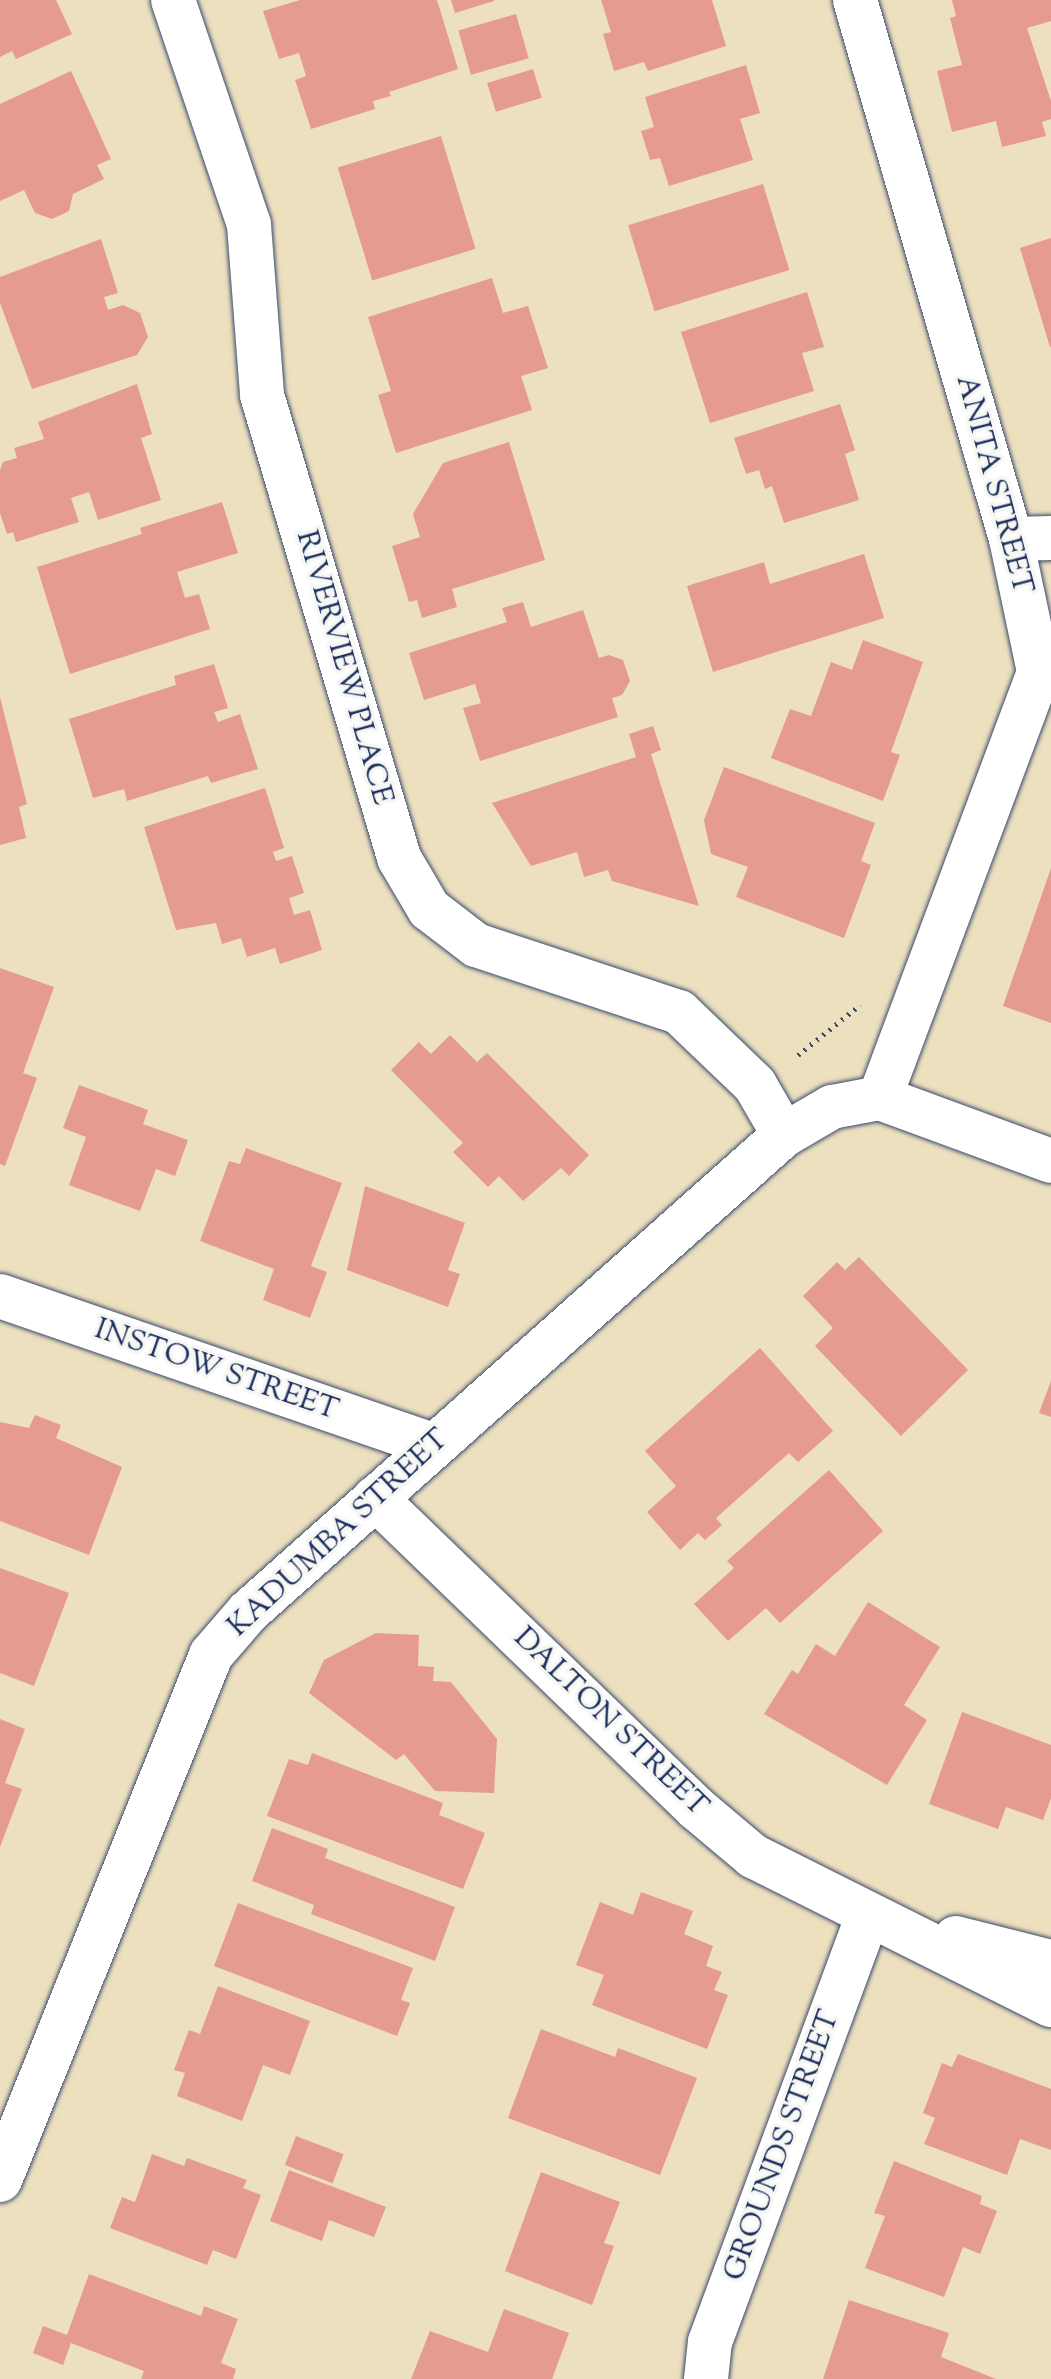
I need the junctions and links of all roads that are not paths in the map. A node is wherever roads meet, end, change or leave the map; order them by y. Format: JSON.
{"nodes":[{"id":1,"x":173,"y":0,"type":"edge"},
{"id":2,"x":855,"y":0,"type":"edge"},
{"id":3,"x":1031,"y":539,"type":"edge"},
{"id":4,"x":880,"y":1098,"type":"junction"},
{"id":5,"x":784,"y":1135,"type":"junction"},
{"id":6,"x":1051,"y":1161,"type":"edge"},
{"id":7,"x":0,"y":1296,"type":"edge"},
{"id":8,"x":432,"y":1445,"type":"junction"},
{"id":9,"x":375,"y":1498,"type":"junction"},
{"id":10,"x":868,"y":1915,"type":"junction"},
{"id":11,"x":1051,"y":1962,"type":"edge"},
{"id":12,"x":1051,"y":2005,"type":"edge"},
{"id":13,"x":0,"y":2180,"type":"edge"},
{"id":14,"x":706,"y":2379,"type":"edge"}],
"edges":[{"from":1,"to":5,"type":"street","name":"RIVERVIEW PLACE"},
{"from":2,"to":3,"type":"street","name":"ANITA STREET"},
{"from":3,"to":4,"type":"street","name":"ANITA STREET"},
{"from":4,"to":5,"type":"street","name":"KADUMBA STREET"},
{"from":4,"to":6,"type":"street"},
{"from":5,"to":8,"type":"street","name":"KADUMBA STREET"},
{"from":7,"to":8,"type":"street","name":"INSTOW STREET"},
{"from":8,"to":9,"type":"street","name":"KADUMBA STREET"},
{"from":9,"to":10,"type":"street","name":"DALTON STREET"},
{"from":9,"to":13,"type":"street","name":"KADUMBA STREET"},
{"from":10,"to":11,"type":"street","name":"DALTON STREET"},
{"from":10,"to":12,"type":"street","name":"DALTON STREET"},
{"from":10,"to":14,"type":"street","name":"GROUNDS STREET"}]}
